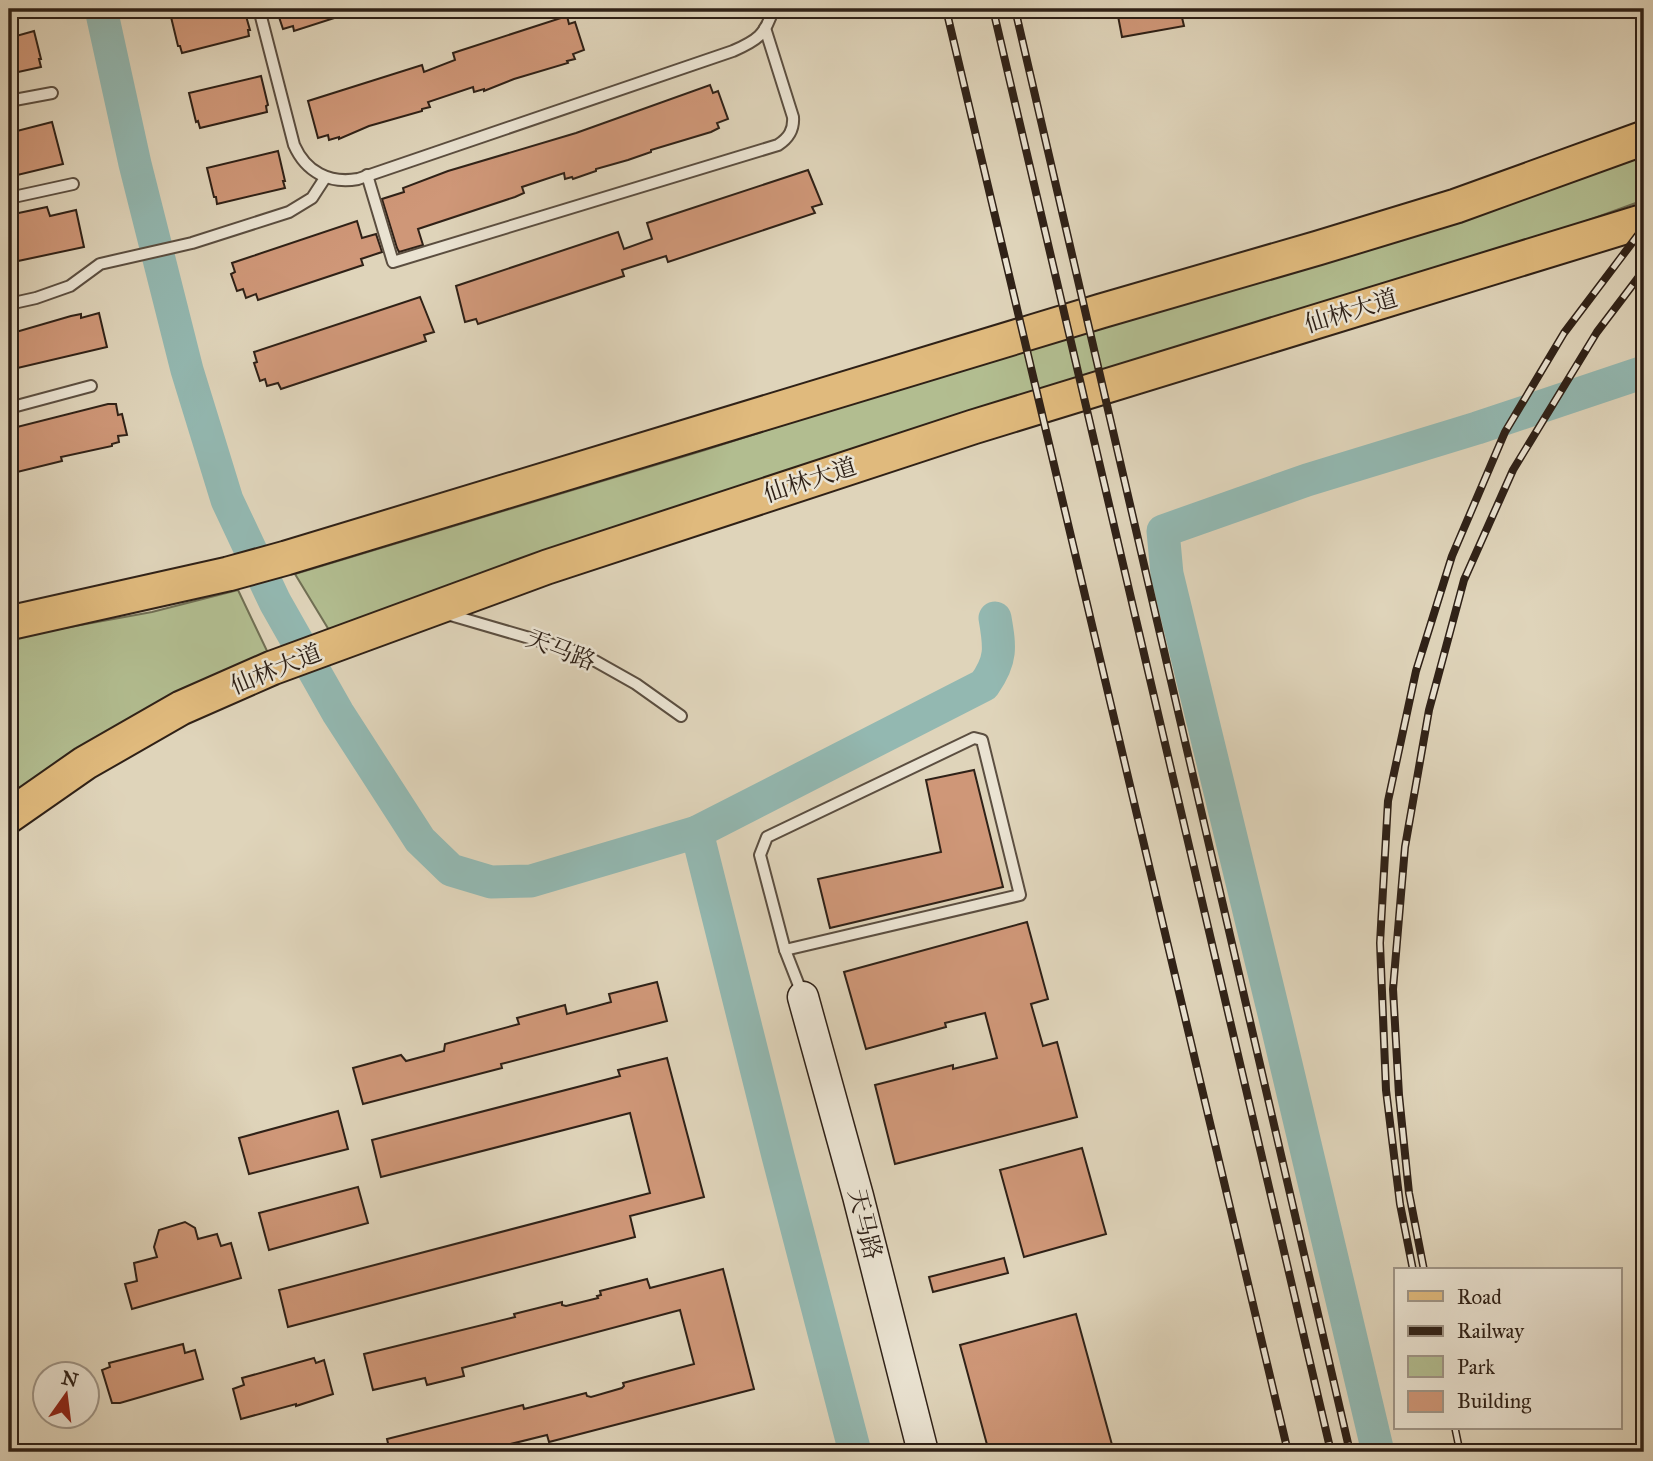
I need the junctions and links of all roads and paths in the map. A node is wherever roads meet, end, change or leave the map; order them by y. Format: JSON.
{"nodes":[{"id":1,"x":260,"y":9,"type":"edge"},
{"id":2,"x":773,"y":9,"type":"edge"},
{"id":3,"x":765,"y":28,"type":"junction"},
{"id":4,"x":52,"y":93,"type":"dead end"},
{"id":5,"x":9,"y":101,"type":"edge"},
{"id":6,"x":1644,"y":138,"type":"edge"},
{"id":7,"x":367,"y":175,"type":"junction"},
{"id":8,"x":325,"y":177,"type":"junction"},
{"id":9,"x":73,"y":184,"type":"dead end"},
{"id":10,"x":9,"y":198,"type":"edge"},
{"id":11,"x":1644,"y":220,"type":"edge"},
{"id":12,"x":9,"y":304,"type":"edge"},
{"id":13,"x":91,"y":386,"type":"dead end"},
{"id":14,"x":9,"y":408,"type":"edge"},
{"id":15,"x":431,"y":610,"type":"junction"},
{"id":16,"x":9,"y":623,"type":"edge"},
{"id":17,"x":681,"y":716,"type":"dead end"},
{"id":18,"x":9,"y":817,"type":"edge"},
{"id":19,"x":785,"y":950,"type":"junction"},
{"id":20,"x":803,"y":998,"type":"joint"},
{"id":21,"x":923,"y":1452,"type":"edge"}],
"edges":[{"from":1,"to":8,"type":"lane"},
{"from":2,"to":3,"type":"lane"},
{"from":3,"to":7,"type":"lane"},
{"from":3,"to":7,"type":"lane"},
{"from":4,"to":5,"type":"lane"},
{"from":6,"to":16,"type":"main road"},
{"from":7,"to":8,"type":"lane"},
{"from":8,"to":12,"type":"lane"},
{"from":9,"to":10,"type":"lane"},
{"from":11,"to":15,"type":"main road","name":"仙林大道"},
{"from":13,"to":14,"type":"lane"},
{"from":15,"to":17,"type":"lane","name":"天马路"},
{"from":15,"to":18,"type":"main road","name":"仙林大道"},
{"from":19,"to":19,"type":"lane"},
{"from":19,"to":20,"type":"lane"},
{"from":20,"to":21,"type":"street","name":"天马路"}]}
